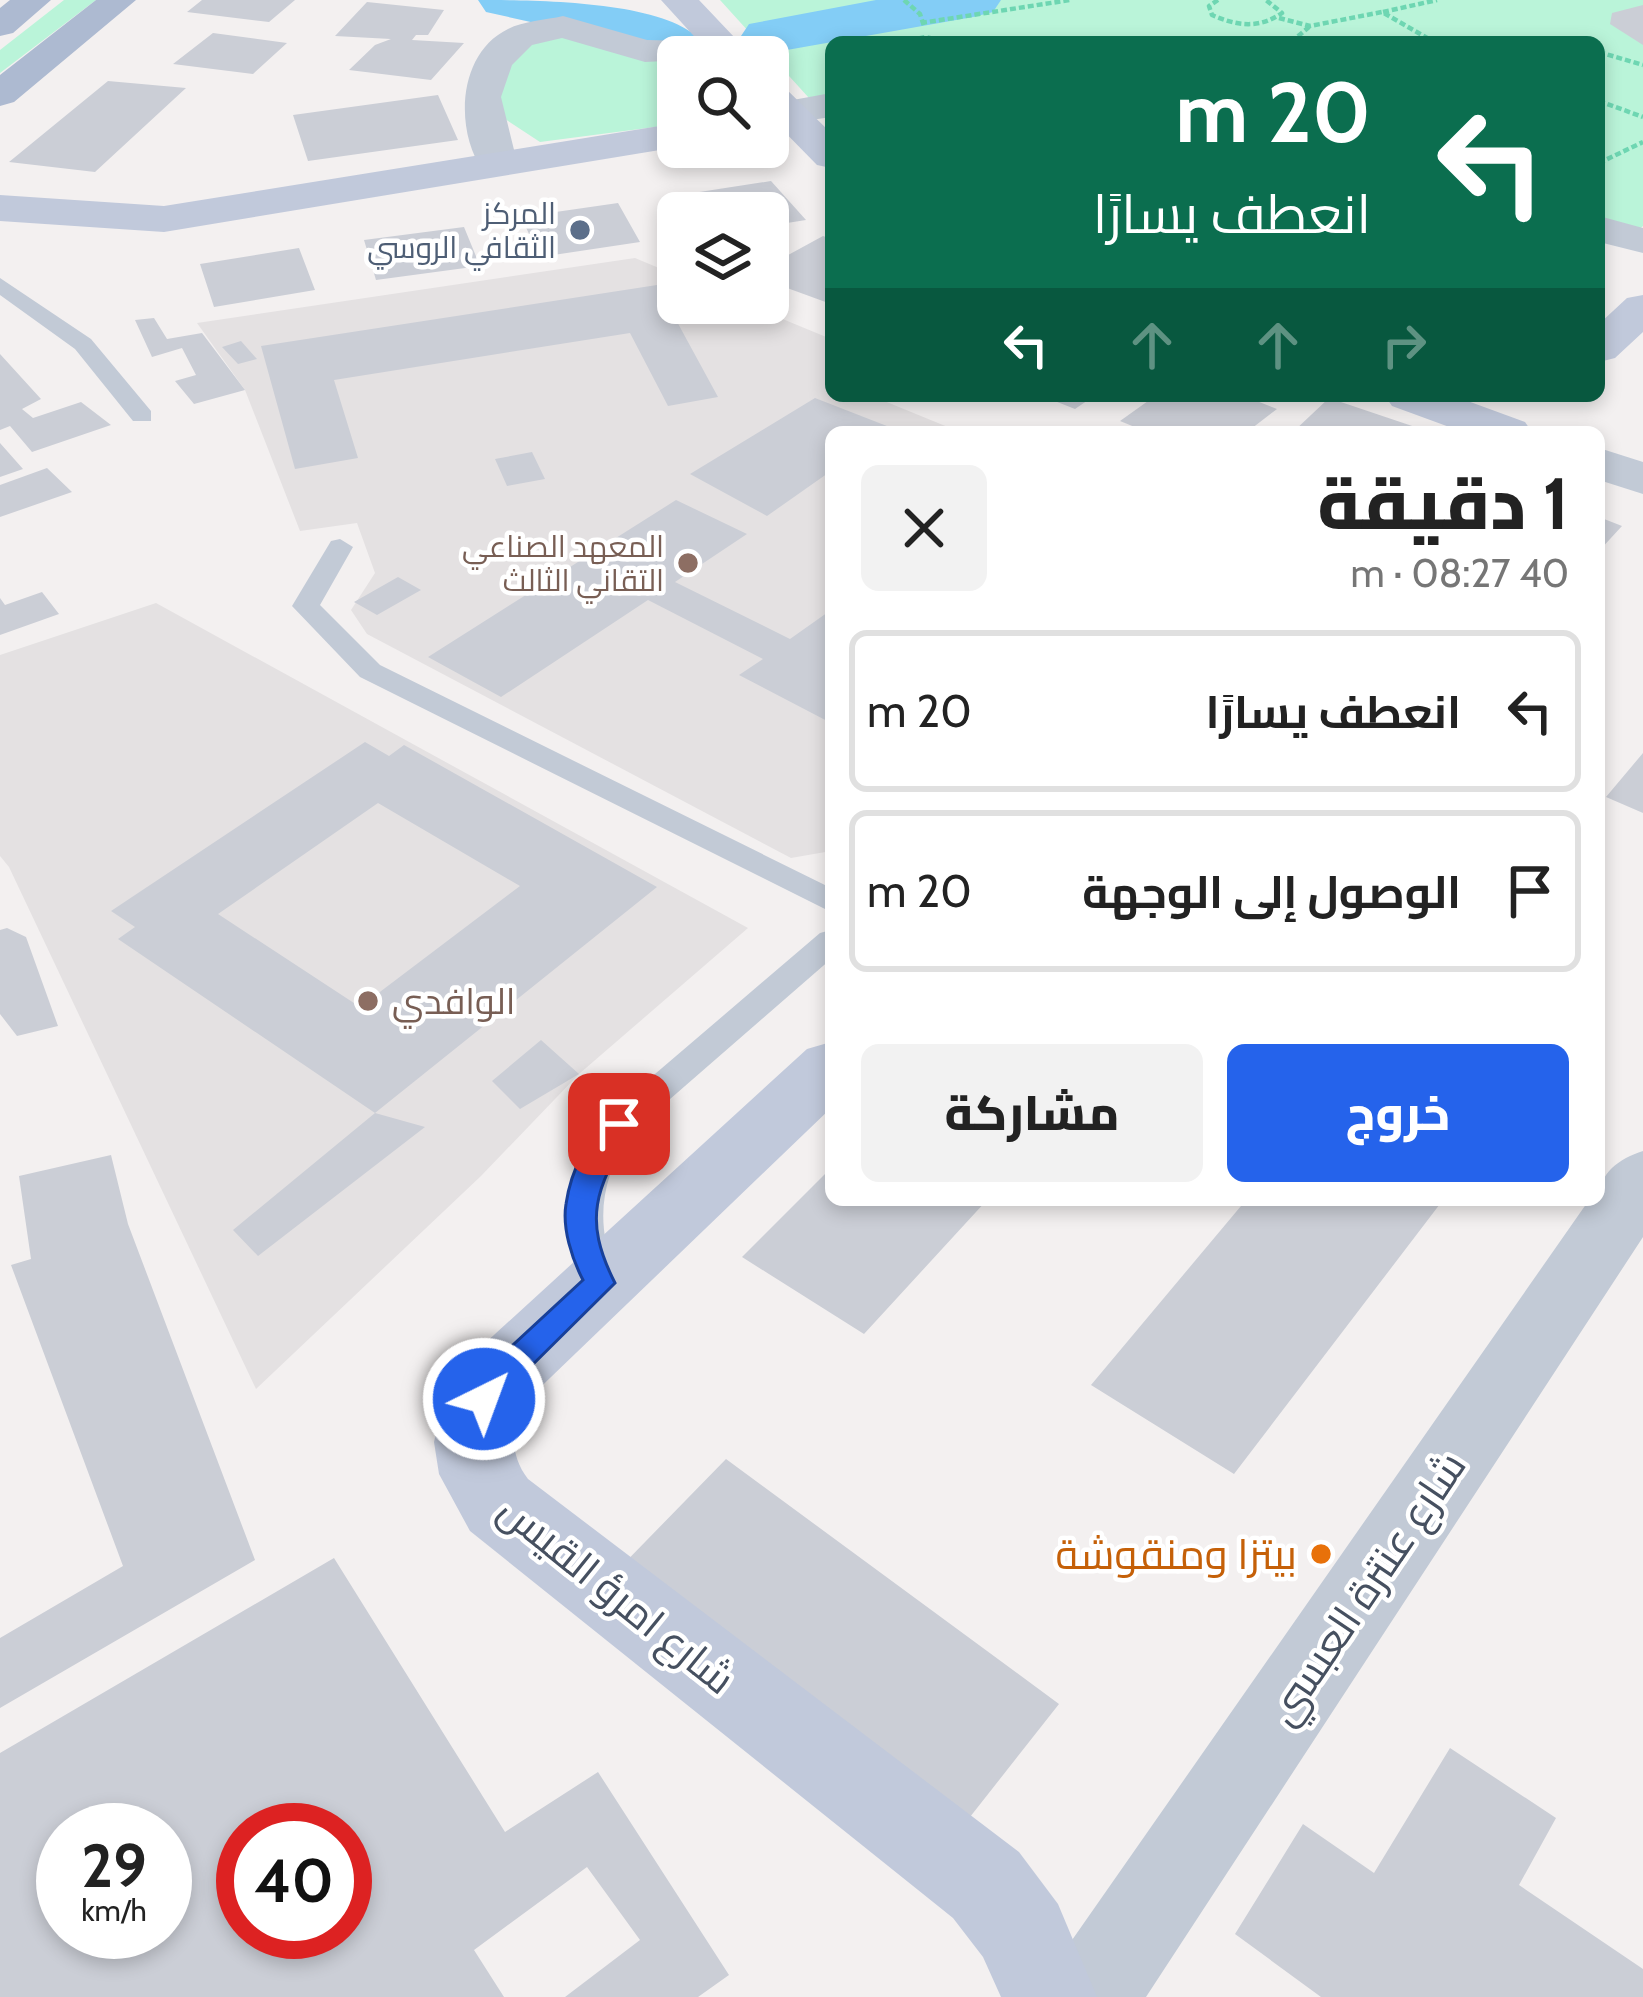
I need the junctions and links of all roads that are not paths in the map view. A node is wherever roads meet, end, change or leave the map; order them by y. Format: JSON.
{"nodes":[{"id":1,"x":33,"y":0,"type":"edge"},
{"id":2,"x":118,"y":0,"type":"edge"},
{"id":3,"x":680,"y":0,"type":"edge"},
{"id":4,"x":0,"y":25,"type":"edge"},
{"id":5,"x":714,"y":36,"type":"edge"},
{"id":6,"x":657,"y":52,"type":"edge"},
{"id":7,"x":0,"y":94,"type":"edge"},
{"id":8,"x":825,"y":106,"type":"edge"},
{"id":9,"x":789,"y":110,"type":"edge"},
{"id":10,"x":789,"y":120,"type":"edge"},
{"id":11,"x":657,"y":138,"type":"edge"},
{"id":12,"x":825,"y":151,"type":"edge"},
{"id":13,"x":497,"y":162,"type":"junction"},
{"id":14,"x":0,"y":208,"type":"edge"},
{"id":15,"x":0,"y":285,"type":"edge"},
{"id":16,"x":1643,"y":308,"type":"edge"},
{"id":17,"x":1605,"y":343,"type":"edge"},
{"id":18,"x":1426,"y":402,"type":"edge"},
{"id":19,"x":1540,"y":402,"type":"edge"},
{"id":20,"x":142,"y":416,"type":"dead end"},
{"id":21,"x":1492,"y":426,"type":"edge"},
{"id":22,"x":1514,"y":426,"type":"edge"},
{"id":23,"x":1605,"y":466,"type":"edge"},
{"id":24,"x":1643,"y":478,"type":"edge"},
{"id":25,"x":340,"y":548,"type":"dead end"},
{"id":26,"x":825,"y":898,"type":"edge"},
{"id":27,"x":825,"y":946,"type":"edge"},
{"id":28,"x":825,"y":1073,"type":"edge"},
{"id":29,"x":1643,"y":1179,"type":"edge"},
{"id":30,"x":600,"y":1283,"type":"junction"},
{"id":31,"x":1049,"y":1997,"type":"edge"},
{"id":32,"x":1090,"y":1997,"type":"edge"}],
"edges":[{"from":1,"to":4,"type":"main road"},
{"from":2,"to":7,"type":"main road"},
{"from":3,"to":5,"type":"street"},
{"from":6,"to":13,"type":"street"},
{"from":8,"to":9,"type":"street"},
{"from":10,"to":12,"type":"street"},
{"from":11,"to":13,"type":"street"},
{"from":13,"to":14,"type":"street"},
{"from":15,"to":20,"type":"lane"},
{"from":16,"to":17,"type":"street"},
{"from":18,"to":21,"type":"street"},
{"from":19,"to":22,"type":"street"},
{"from":23,"to":24,"type":"street"},
{"from":25,"to":26,"type":"lane"},
{"from":27,"to":30,"type":"lane"},
{"from":28,"to":30,"type":"street","name":"شارع امرؤ القيس"},
{"from":29,"to":32,"type":"street","name":"شارع عنترة العبسي"},
{"from":30,"to":31,"type":"street","name":"شارع امرؤ القيس"}]}
